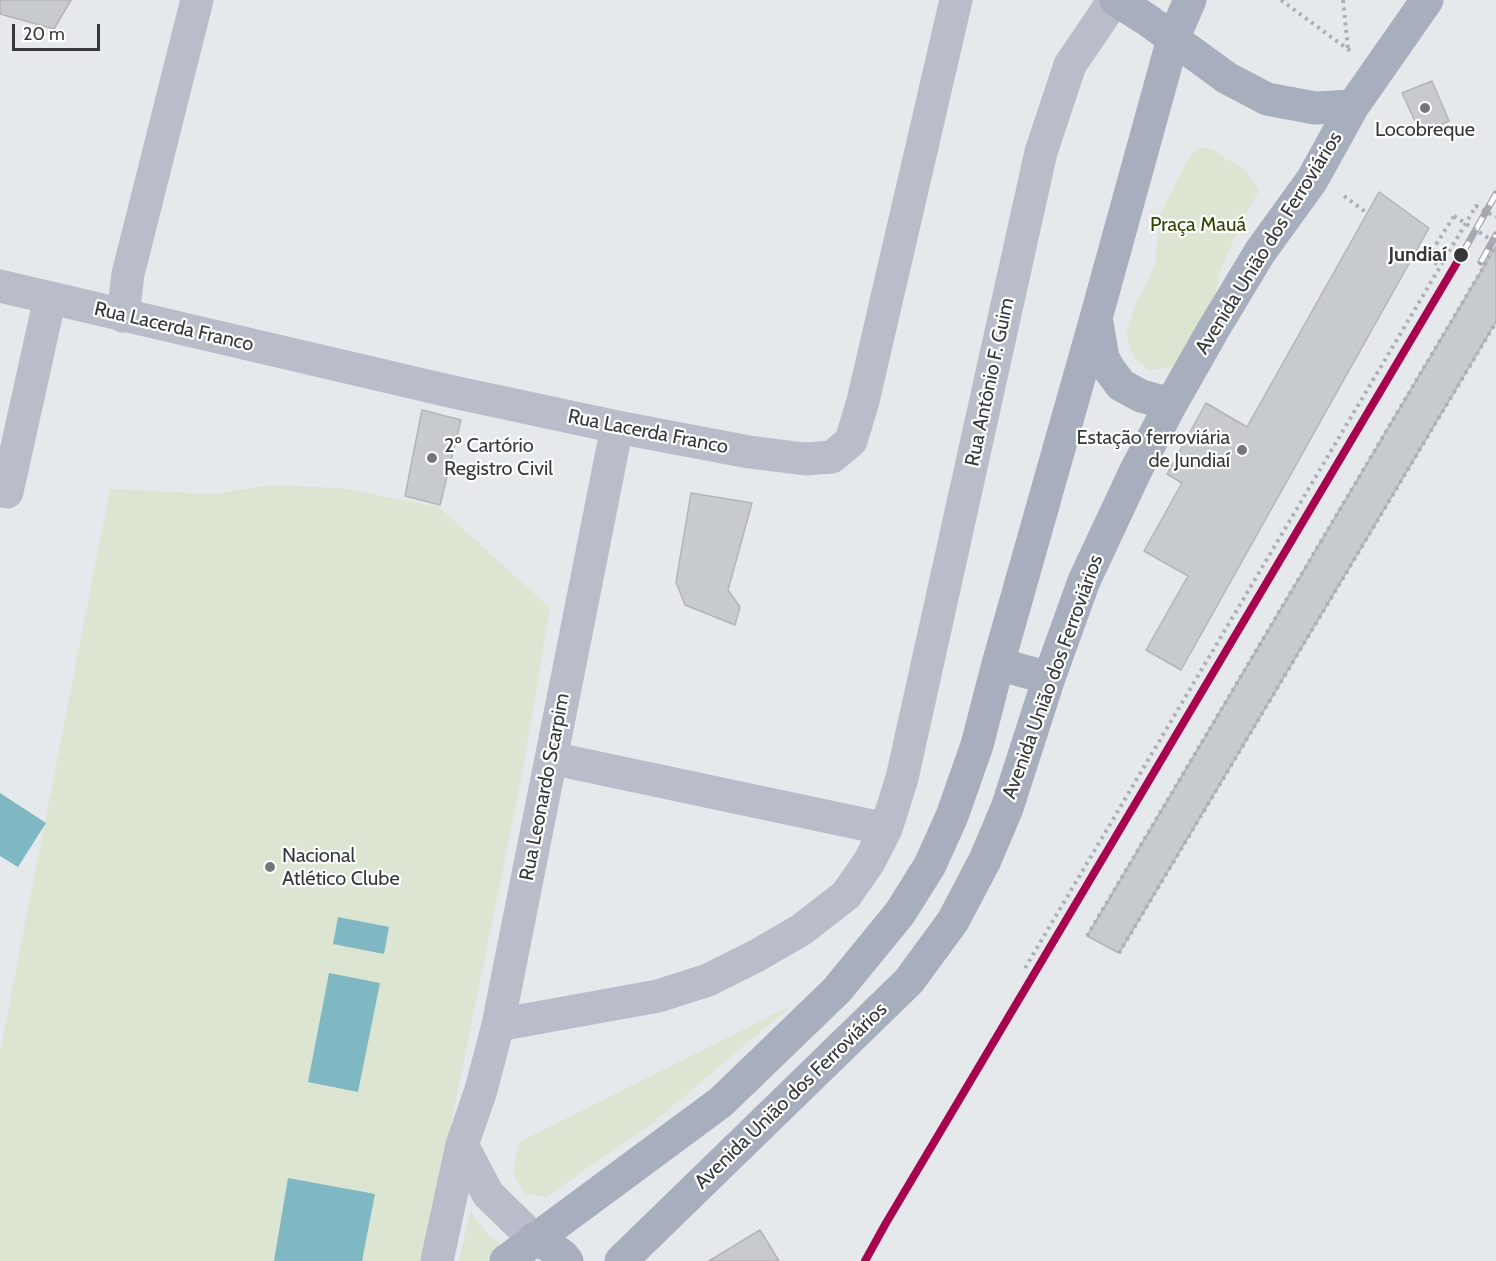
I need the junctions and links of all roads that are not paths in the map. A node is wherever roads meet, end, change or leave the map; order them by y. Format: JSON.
{"nodes":[{"id":1,"x":197,"y":0,"type":"edge"},
{"id":2,"x":956,"y":0,"type":"edge"},
{"id":3,"x":1115,"y":0,"type":"edge"},
{"id":4,"x":1190,"y":0,"type":"edge"},
{"id":5,"x":1422,"y":3,"type":"edge"},
{"id":6,"x":1173,"y":39,"type":"junction"},
{"id":7,"x":1353,"y":106,"type":"junction"},
{"id":8,"x":0,"y":286,"type":"edge"},
{"id":9,"x":50,"y":298,"type":"junction"},
{"id":10,"x":123,"y":316,"type":"junction"},
{"id":11,"x":1096,"y":318,"type":"junction"},
{"id":12,"x":1171,"y":404,"type":"junction"},
{"id":13,"x":617,"y":427,"type":"junction"},
{"id":14,"x":7,"y":492,"type":"dead end"},
{"id":15,"x":998,"y":664,"type":"junction"},
{"id":16,"x":1049,"y":678,"type":"junction"},
{"id":17,"x":550,"y":758,"type":"junction"},
{"id":18,"x":886,"y":829,"type":"junction"},
{"id":19,"x":498,"y":1025,"type":"junction"},
{"id":20,"x":462,"y":1145,"type":"junction"},
{"id":21,"x":534,"y":1239,"type":"junction"},
{"id":22,"x":437,"y":1261,"type":"edge"},
{"id":23,"x":506,"y":1261,"type":"edge"},
{"id":24,"x":567,"y":1261,"type":"edge"},
{"id":25,"x":621,"y":1261,"type":"edge"}],
"edges":[{"from":1,"to":10,"type":"street"},
{"from":2,"to":13,"type":"street","name":"Rua Lacerda Franco"},
{"from":3,"to":6,"type":"main road"},
{"from":3,"to":18,"type":"street","name":"Rua Antônio F. Guim"},
{"from":4,"to":6,"type":"main road"},
{"from":5,"to":7,"type":"main road","name":"Avenida União dos Ferroviários"},
{"from":6,"to":7,"type":"main road"},
{"from":6,"to":11,"type":"main road"},
{"from":7,"to":12,"type":"main road","name":"Avenida União dos Ferroviários"},
{"from":8,"to":9,"type":"street","name":"Rua Lacerda Franco"},
{"from":9,"to":10,"type":"street","name":"Rua Lacerda Franco"},
{"from":9,"to":14,"type":"street"},
{"from":10,"to":13,"type":"street","name":"Rua Lacerda Franco"},
{"from":11,"to":12,"type":"main road"},
{"from":11,"to":15,"type":"main road"},
{"from":12,"to":16,"type":"main road","name":"Avenida União dos Ferroviários"},
{"from":13,"to":17,"type":"street","name":"Rua Leonardo Scarpim"},
{"from":15,"to":16,"type":"main road"},
{"from":15,"to":21,"type":"main road"},
{"from":16,"to":25,"type":"main road","name":"Avenida União dos Ferroviários"},
{"from":17,"to":18,"type":"street"},
{"from":17,"to":19,"type":"street","name":"Rua Leonardo Scarpim"},
{"from":18,"to":19,"type":"street","name":"Rua Antônio F. Guim"},
{"from":19,"to":20,"type":"street","name":"Rua Leonardo Scarpim"},
{"from":20,"to":21,"type":"street"},
{"from":20,"to":22,"type":"street","name":"Rua Leonardo Scarpim"},
{"from":21,"to":23,"type":"main road"},
{"from":21,"to":24,"type":"main road"}]}
